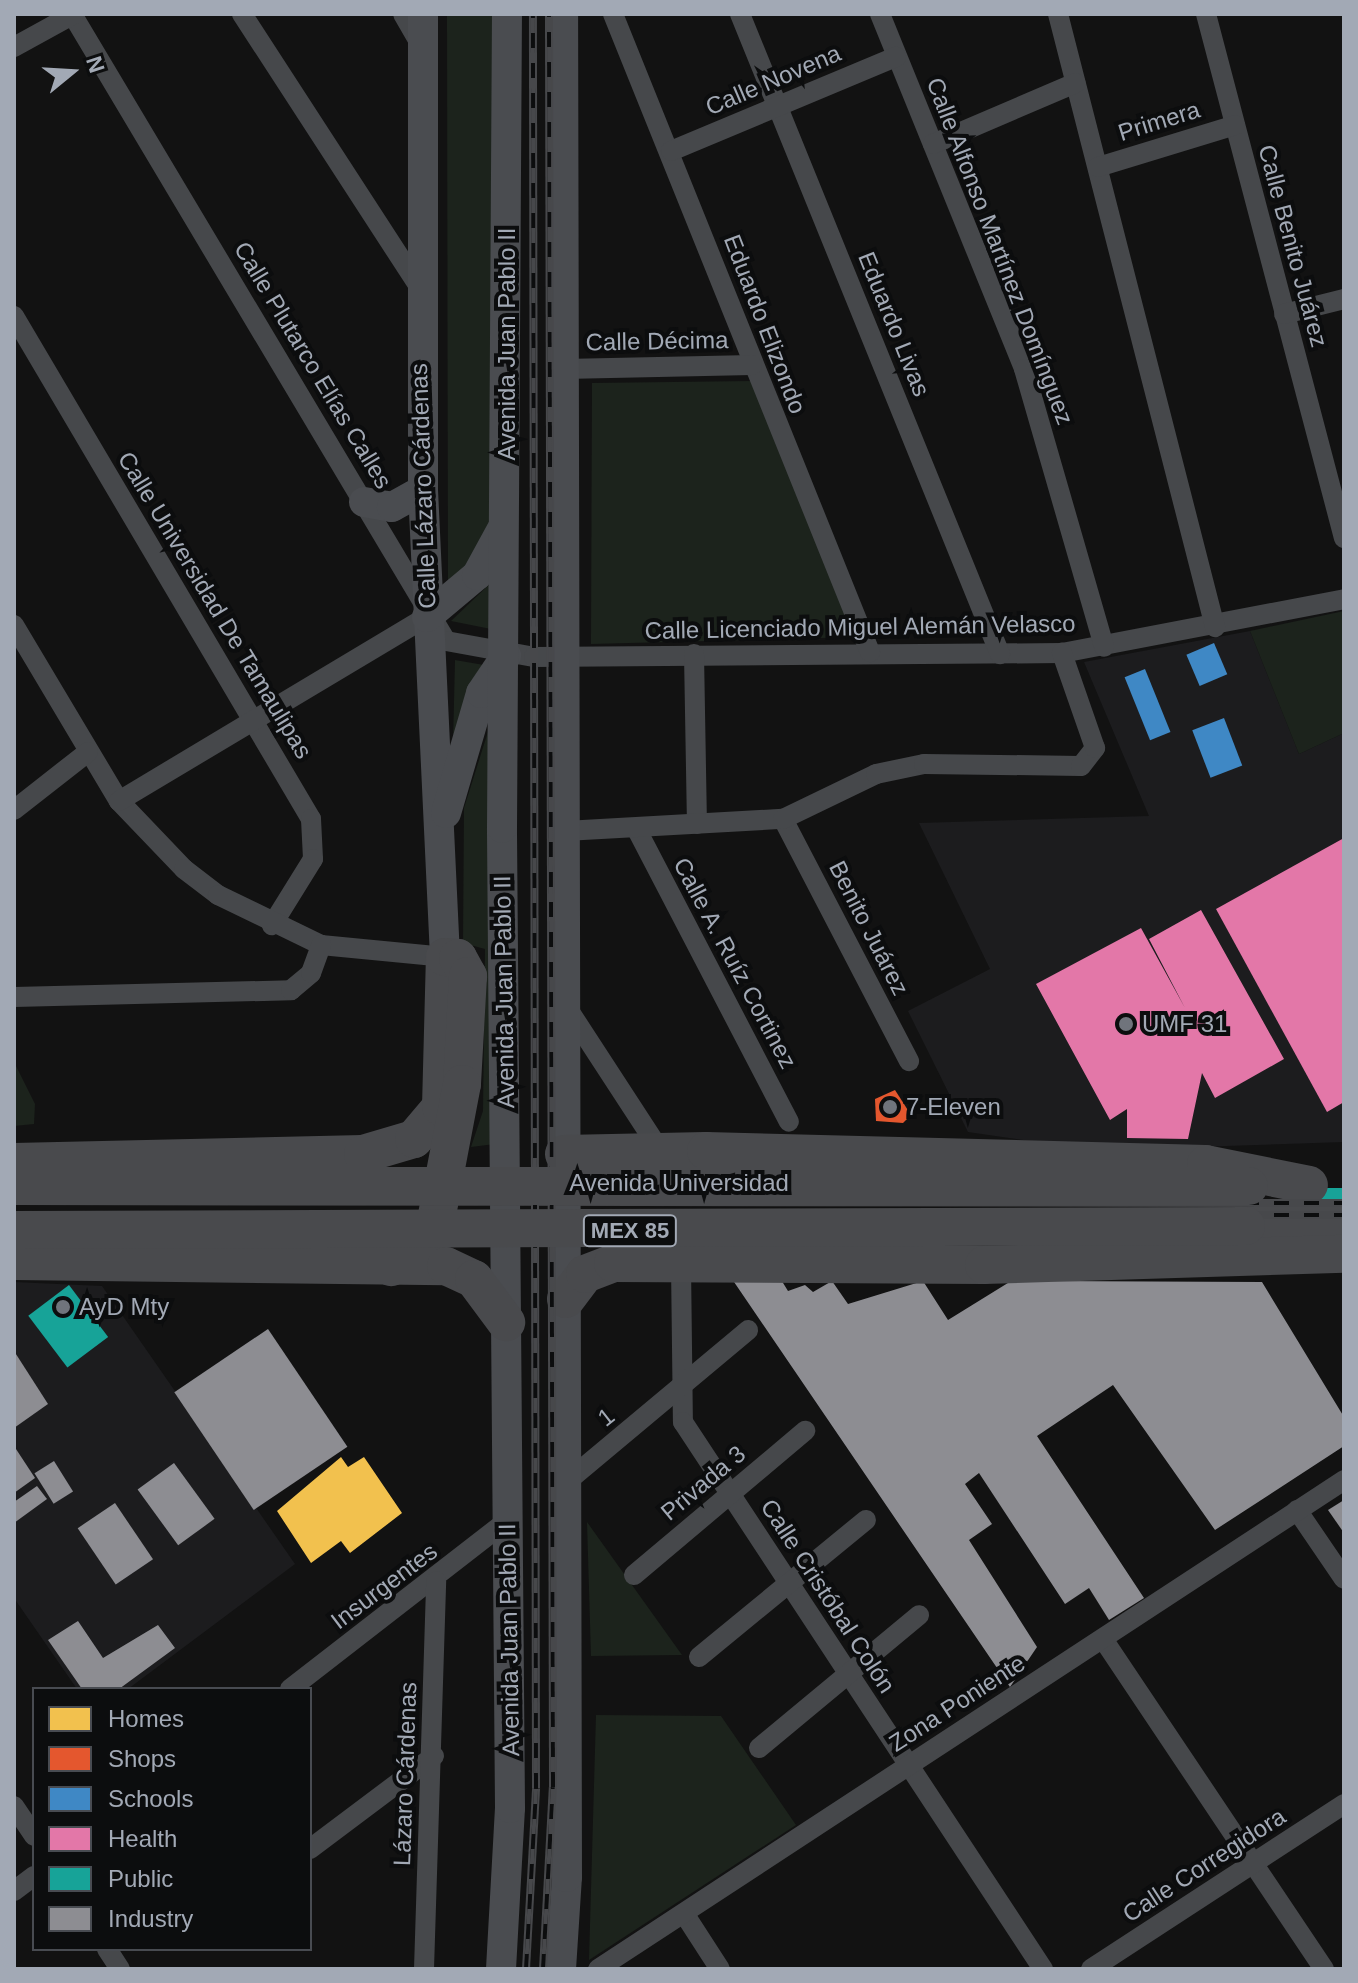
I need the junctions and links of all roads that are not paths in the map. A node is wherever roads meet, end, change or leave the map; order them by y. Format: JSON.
{"nodes":[{"id":1,"x":73,"y":14,"type":"edge"},
{"id":2,"x":242,"y":14,"type":"edge"},
{"id":3,"x":403,"y":14,"type":"edge"},
{"id":4,"x":423,"y":14,"type":"edge"},
{"id":5,"x":507,"y":14,"type":"edge"},
{"id":6,"x":563,"y":14,"type":"edge"},
{"id":7,"x":613,"y":14,"type":"edge"},
{"id":8,"x":740,"y":14,"type":"edge"},
{"id":9,"x":1058,"y":14,"type":"edge"},
{"id":10,"x":1206,"y":14,"type":"edge"},
{"id":11,"x":889,"y":17,"type":"edge"},
{"id":12,"x":14,"y":47,"type":"edge"},
{"id":13,"x":423,"y":49,"type":"junction"},
{"id":14,"x":896,"y":57,"type":"junction"},
{"id":15,"x":1075,"y":83,"type":"junction"},
{"id":16,"x":777,"y":106,"type":"junction"},
{"id":17,"x":1235,"y":125,"type":"junction"},
{"id":18,"x":933,"y":144,"type":"junction"},
{"id":19,"x":671,"y":151,"type":"junction"},
{"id":20,"x":1098,"y":167,"type":"junction"},
{"id":21,"x":420,"y":232,"type":"junction"},
{"id":22,"x":381,"y":233,"type":"junction"},
{"id":23,"x":418,"y":285,"type":"junction"},
{"id":24,"x":1344,"y":299,"type":"edge"},
{"id":25,"x":1284,"y":314,"type":"junction"},
{"id":26,"x":14,"y":316,"type":"edge"},
{"id":27,"x":752,"y":365,"type":"junction"},
{"id":28,"x":564,"y":369,"type":"junction"},
{"id":29,"x":423,"y":490,"type":"junction"},
{"id":30,"x":364,"y":502,"type":"junction"},
{"id":31,"x":506,"y":520,"type":"junction"},
{"id":32,"x":1344,"y":538,"type":"edge"},
{"id":33,"x":1344,"y":599,"type":"edge"},
{"id":34,"x":427,"y":617,"type":"junction"},
{"id":35,"x":14,"y":625,"type":"edge"},
{"id":36,"x":1215,"y":627,"type":"junction"},
{"id":37,"x":1104,"y":647,"type":"junction"},
{"id":38,"x":870,"y":652,"type":"junction"},
{"id":39,"x":1062,"y":653,"type":"junction"},
{"id":40,"x":694,"y":654,"type":"junction"},
{"id":41,"x":1000,"y":654,"type":"junction"},
{"id":42,"x":506,"y":656,"type":"junction"},
{"id":43,"x":563,"y":658,"type":"junction"},
{"id":44,"x":252,"y":720,"type":"junction"},
{"id":45,"x":88,"y":752,"type":"junction"},
{"id":46,"x":119,"y":801,"type":"junction"},
{"id":47,"x":14,"y":810,"type":"edge"},
{"id":48,"x":783,"y":819,"type":"junction"},
{"id":49,"x":697,"y":824,"type":"junction"},
{"id":50,"x":636,"y":828,"type":"junction"},
{"id":51,"x":565,"y":831,"type":"junction"},
{"id":52,"x":440,"y":836,"type":"junction"},
{"id":53,"x":272,"y":925,"type":"junction"},
{"id":54,"x":321,"y":945,"type":"junction"},
{"id":55,"x":445,"y":957,"type":"junction"},
{"id":56,"x":14,"y":997,"type":"edge"},
{"id":57,"x":563,"y":1001,"type":"junction"},
{"id":58,"x":909,"y":1061,"type":"dead end"},
{"id":59,"x":789,"y":1122,"type":"dead end"},
{"id":60,"x":660,"y":1150,"type":"junction"},
{"id":61,"x":706,"y":1151,"type":"junction"},
{"id":62,"x":363,"y":1154,"type":"junction"},
{"id":63,"x":564,"y":1154,"type":"junction"},
{"id":64,"x":14,"y":1162,"type":"edge"},
{"id":65,"x":1327,"y":1184,"type":"edge"},
{"id":66,"x":14,"y":1186,"type":"edge"},
{"id":67,"x":1344,"y":1226,"type":"edge"},
{"id":68,"x":14,"y":1230,"type":"edge"},
{"id":69,"x":1344,"y":1254,"type":"edge"},
{"id":70,"x":14,"y":1261,"type":"edge"},
{"id":71,"x":681,"y":1265,"type":"junction"},
{"id":72,"x":719,"y":1265,"type":"junction"},
{"id":73,"x":391,"y":1267,"type":"junction"},
{"id":74,"x":350,"y":1268,"type":"junction"},
{"id":75,"x":566,"y":1299,"type":"junction"},
{"id":76,"x":506,"y":1322,"type":"junction"},
{"id":77,"x":748,"y":1330,"type":"dead end"},
{"id":78,"x":680,"y":1392,"type":"junction"},
{"id":79,"x":805,"y":1431,"type":"dead end"},
{"id":80,"x":1344,"y":1480,"type":"edge"},
{"id":81,"x":564,"y":1484,"type":"junction"},
{"id":82,"x":731,"y":1495,"type":"junction"},
{"id":83,"x":1297,"y":1510,"type":"junction"},
{"id":84,"x":508,"y":1520,"type":"junction"},
{"id":85,"x":866,"y":1520,"type":"dead end"},
{"id":86,"x":634,"y":1575,"type":"dead end"},
{"id":87,"x":1344,"y":1579,"type":"edge"},
{"id":88,"x":436,"y":1581,"type":"junction"},
{"id":89,"x":788,"y":1585,"type":"junction"},
{"id":90,"x":919,"y":1615,"type":"dead end"},
{"id":91,"x":1103,"y":1639,"type":"junction"},
{"id":92,"x":699,"y":1657,"type":"dead end"},
{"id":93,"x":848,"y":1675,"type":"junction"},
{"id":94,"x":293,"y":1687,"type":"edge"},
{"id":95,"x":759,"y":1748,"type":"dead end"},
{"id":96,"x":434,"y":1756,"type":"junction"},
{"id":97,"x":909,"y":1766,"type":"junction"},
{"id":98,"x":1344,"y":1804,"type":"edge"},
{"id":99,"x":14,"y":1806,"type":"edge"},
{"id":100,"x":32,"y":1833,"type":"edge"},
{"id":101,"x":312,"y":1848,"type":"edge"},
{"id":102,"x":1255,"y":1865,"type":"junction"},
{"id":103,"x":32,"y":1878,"type":"edge"},
{"id":104,"x":14,"y":1891,"type":"edge"},
{"id":105,"x":685,"y":1915,"type":"junction"},
{"id":106,"x":108,"y":1951,"type":"edge"},
{"id":107,"x":120,"y":1969,"type":"edge"},
{"id":108,"x":424,"y":1969,"type":"edge"},
{"id":109,"x":501,"y":1969,"type":"edge"},
{"id":110,"x":561,"y":1969,"type":"edge"},
{"id":111,"x":598,"y":1969,"type":"edge"},
{"id":112,"x":720,"y":1969,"type":"edge"},
{"id":113,"x":1043,"y":1969,"type":"edge"},
{"id":114,"x":1091,"y":1969,"type":"edge"},
{"id":115,"x":1324,"y":1969,"type":"edge"}],
"edges":[{"from":1,"to":12,"type":"street"},
{"from":1,"to":30,"type":"street","name":"Calle Plutarco Elías Calles"},
{"from":2,"to":22,"type":"street"},
{"from":3,"to":13,"type":"street"},
{"from":4,"to":13,"type":"street","name":"Calle Lázaro Cárdenas"},
{"from":5,"to":31,"type":"street","name":"Avenida Juan Pablo II"},
{"from":6,"to":28,"type":"street"},
{"from":7,"to":19,"type":"street","name":"Eduardo Elizondo"},
{"from":8,"to":16,"type":"street","name":"Eduardo Livas"},
{"from":9,"to":15,"type":"street"},
{"from":10,"to":17,"type":"street","name":"Calle Benito Juárez"},
{"from":11,"to":14,"type":"street","name":"Calle Alfonso Martínez Domínguez"},
{"from":13,"to":21,"type":"street","name":"Calle Lázaro Cárdenas"},
{"from":14,"to":16,"type":"street","name":"Calle Novena"},
{"from":14,"to":18,"type":"street","name":"Calle Alfonso Martínez Domínguez"},
{"from":15,"to":18,"type":"street"},
{"from":15,"to":20,"type":"street"},
{"from":16,"to":19,"type":"street","name":"Calle Novena"},
{"from":16,"to":41,"type":"street","name":"Eduardo Livas"},
{"from":17,"to":20,"type":"street","name":"Primera"},
{"from":17,"to":25,"type":"street","name":"Calle Benito Juárez"},
{"from":18,"to":37,"type":"street","name":"Calle Alfonso Martínez Domínguez"},
{"from":19,"to":27,"type":"street","name":"Eduardo Elizondo"},
{"from":20,"to":36,"type":"street"},
{"from":21,"to":22,"type":"street"},
{"from":21,"to":23,"type":"street","name":"Calle Lázaro Cárdenas"},
{"from":22,"to":23,"type":"street"},
{"from":23,"to":29,"type":"street","name":"Calle Lázaro Cárdenas"},
{"from":24,"to":25,"type":"street"},
{"from":25,"to":32,"type":"street","name":"Calle Benito Juárez"},
{"from":26,"to":44,"type":"street","name":"Calle Universidad De Tamaulipas"},
{"from":27,"to":28,"type":"street","name":"Calle Décima"},
{"from":27,"to":38,"type":"street","name":"Eduardo Elizondo"},
{"from":28,"to":43,"type":"street"},
{"from":29,"to":30,"type":"street"},
{"from":29,"to":34,"type":"street","name":"Calle Lázaro Cárdenas"},
{"from":30,"to":34,"type":"street","name":"Calle Plutarco Elías Calles"},
{"from":31,"to":34,"type":"street"},
{"from":31,"to":42,"type":"street","name":"Avenida Juan Pablo II"},
{"from":33,"to":36,"type":"street","name":"Calle Licenciado Miguel Alemán Velasco"},
{"from":34,"to":42,"type":"street","name":"Calle Plutarco Elías Calles"},
{"from":34,"to":44,"type":"street"},
{"from":34,"to":52,"type":"street","name":"Calle Lázaro Cárdenas"},
{"from":35,"to":45,"type":"street"},
{"from":36,"to":37,"type":"street","name":"Calle Licenciado Miguel Alemán Velasco"},
{"from":37,"to":39,"type":"street","name":"Calle Licenciado Miguel Alemán Velasco"},
{"from":38,"to":40,"type":"street","name":"Calle Licenciado Miguel Alemán Velasco"},
{"from":38,"to":41,"type":"street","name":"Calle Licenciado Miguel Alemán Velasco"},
{"from":39,"to":41,"type":"street","name":"Calle Licenciado Miguel Alemán Velasco"},
{"from":39,"to":48,"type":"street"},
{"from":40,"to":43,"type":"street","name":"Calle Licenciado Miguel Alemán Velasco"},
{"from":40,"to":49,"type":"street"},
{"from":42,"to":43,"type":"street","name":"Calle Plutarco Elías Calles"},
{"from":42,"to":52,"type":"street"},
{"from":42,"to":76,"type":"street","name":"Avenida Juan Pablo II"},
{"from":43,"to":51,"type":"street"},
{"from":44,"to":46,"type":"street"},
{"from":44,"to":53,"type":"street","name":"Calle Universidad De Tamaulipas"},
{"from":45,"to":46,"type":"street"},
{"from":45,"to":47,"type":"street"},
{"from":46,"to":53,"type":"street"},
{"from":48,"to":49,"type":"street"},
{"from":48,"to":58,"type":"street","name":"Benito Juárez"},
{"from":49,"to":50,"type":"street"},
{"from":50,"to":51,"type":"street"},
{"from":50,"to":59,"type":"street","name":"Calle A. Ruíz Cortinez"},
{"from":51,"to":57,"type":"street"},
{"from":52,"to":55,"type":"street","name":"Calle Lázaro Cárdenas"},
{"from":53,"to":54,"type":"street"},
{"from":54,"to":55,"type":"street"},
{"from":54,"to":56,"type":"street"},
{"from":55,"to":62,"type":"highway"},
{"from":55,"to":73,"type":"highway"},
{"from":57,"to":60,"type":"street"},
{"from":57,"to":63,"type":"street"},
{"from":60,"to":61,"type":"highway"},
{"from":60,"to":63,"type":"highway"},
{"from":61,"to":65,"type":"highway"},
{"from":61,"to":72,"type":"highway"},
{"from":62,"to":64,"type":"highway"},
{"from":62,"to":74,"type":"highway"},
{"from":63,"to":75,"type":"street"},
{"from":65,"to":66,"type":"highway","name":"Avenida Universidad","number":"MEX 85","bridge":true},
{"from":67,"to":68,"type":"highway","name":"Avenida Universidad","number":"MEX 85","bridge":true},
{"from":69,"to":72,"type":"highway"},
{"from":70,"to":74,"type":"highway"},
{"from":71,"to":72,"type":"highway"},
{"from":71,"to":75,"type":"highway"},
{"from":71,"to":78,"type":"street","name":"Calle Cristóbal Colón"},
{"from":73,"to":74,"type":"highway"},
{"from":73,"to":76,"type":"highway"},
{"from":75,"to":81,"type":"street"},
{"from":76,"to":84,"type":"street","name":"Avenida Juan Pablo II"},
{"from":77,"to":78,"type":"street","name":"1"},
{"from":78,"to":81,"type":"street","name":"1"},
{"from":78,"to":82,"type":"street","name":"Calle Cristóbal Colón"},
{"from":79,"to":82,"type":"street","name":"Privada 3"},
{"from":80,"to":83,"type":"street","name":"Zona Poniente"},
{"from":81,"to":110,"type":"street"},
{"from":82,"to":86,"type":"street","name":"Privada 3"},
{"from":82,"to":89,"type":"street","name":"Calle Cristóbal Colón"},
{"from":83,"to":87,"type":"street"},
{"from":83,"to":91,"type":"street","name":"Zona Poniente"},
{"from":84,"to":88,"type":"street","name":"Insurgentes"},
{"from":84,"to":109,"type":"street","name":"Avenida Juan Pablo II"},
{"from":85,"to":89,"type":"street"},
{"from":88,"to":94,"type":"street","name":"Insurgentes"},
{"from":88,"to":96,"type":"street","name":"Lázaro Cárdenas"},
{"from":89,"to":92,"type":"street"},
{"from":89,"to":93,"type":"street","name":"Calle Cristóbal Colón"},
{"from":90,"to":93,"type":"street"},
{"from":91,"to":97,"type":"street","name":"Zona Poniente"},
{"from":91,"to":102,"type":"street"},
{"from":93,"to":95,"type":"street"},
{"from":93,"to":97,"type":"street","name":"Calle Cristóbal Colón"},
{"from":96,"to":101,"type":"street"},
{"from":96,"to":108,"type":"street","name":"Lázaro Cárdenas"},
{"from":97,"to":105,"type":"street","name":"Zona Poniente"},
{"from":97,"to":113,"type":"street","name":"Calle Cristóbal Colón"},
{"from":98,"to":102,"type":"street","name":"Calle Corregidora"},
{"from":99,"to":100,"type":"street"},
{"from":102,"to":114,"type":"street","name":"Calle Corregidora"},
{"from":102,"to":115,"type":"street"},
{"from":103,"to":104,"type":"street"},
{"from":105,"to":111,"type":"street","name":"Zona Poniente"},
{"from":105,"to":112,"type":"street"},
{"from":106,"to":107,"type":"street"}]}
